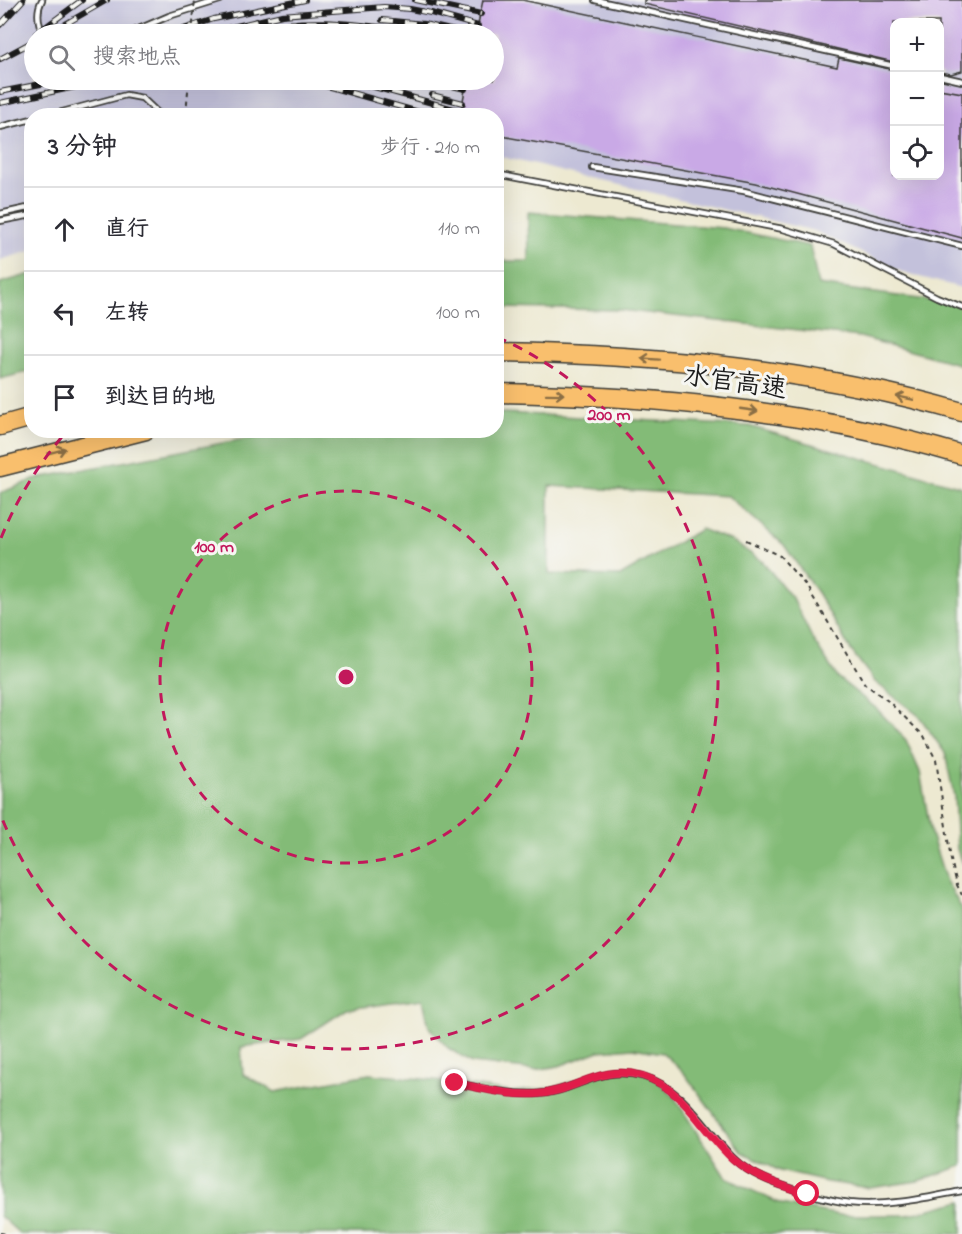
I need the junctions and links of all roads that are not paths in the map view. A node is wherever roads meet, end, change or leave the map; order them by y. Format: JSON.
{"nodes":[{"id":1,"x":42,"y":0,"type":"edge"},
{"id":2,"x":220,"y":0,"type":"edge"},
{"id":3,"x":595,"y":0,"type":"edge"},
{"id":4,"x":40,"y":24,"type":"edge"},
{"id":5,"x":150,"y":24,"type":"edge"},
{"id":6,"x":890,"y":65,"type":"edge"},
{"id":7,"x":944,"y":77,"type":"edge"},
{"id":8,"x":962,"y":81,"type":"edge"},
{"id":9,"x":77,"y":108,"type":"edge"},
{"id":10,"x":153,"y":108,"type":"edge"},
{"id":11,"x":24,"y":121,"type":"edge"},
{"id":12,"x":0,"y":127,"type":"edge"},
{"id":13,"x":592,"y":167,"type":"dead end"},
{"id":14,"x":504,"y":176,"type":"edge"},
{"id":15,"x":24,"y":209,"type":"edge"},
{"id":16,"x":0,"y":214,"type":"edge"},
{"id":17,"x":24,"y":217,"type":"edge"},
{"id":18,"x":0,"y":222,"type":"edge"},
{"id":19,"x":962,"y":246,"type":"edge"},
{"id":20,"x":962,"y":307,"type":"edge"},
{"id":21,"x":504,"y":352,"type":"edge"},
{"id":22,"x":504,"y":393,"type":"edge"},
{"id":23,"x":962,"y":412,"type":"edge"},
{"id":24,"x":24,"y":419,"type":"edge"},
{"id":25,"x":0,"y":426,"type":"edge"},
{"id":26,"x":114,"y":438,"type":"edge"},
{"id":27,"x":962,"y":455,"type":"edge"},
{"id":28,"x":0,"y":466,"type":"edge"},
{"id":29,"x":455,"y":1083,"type":"dead end"},
{"id":30,"x":962,"y":1191,"type":"edge"}],
"edges":[{"from":1,"to":4,"type":"lane"},
{"from":2,"to":5,"type":"lane"},
{"from":3,"to":6,"type":"lane"},
{"from":7,"to":8,"type":"lane"},
{"from":9,"to":10,"type":"lane"},
{"from":11,"to":12,"type":"lane"},
{"from":13,"to":19,"type":"lane"},
{"from":14,"to":20,"type":"lane"},
{"from":15,"to":16,"type":"lane"},
{"from":17,"to":18,"type":"lane"},
{"from":23,"to":21,"type":"highway","name":"水官高速","one_way":true},
{"from":22,"to":27,"type":"highway","name":"水官高速","one_way":true},
{"from":24,"to":25,"type":"highway"},
{"from":28,"to":26,"type":"highway","one_way":true},
{"from":29,"to":30,"type":"lane"}]}
